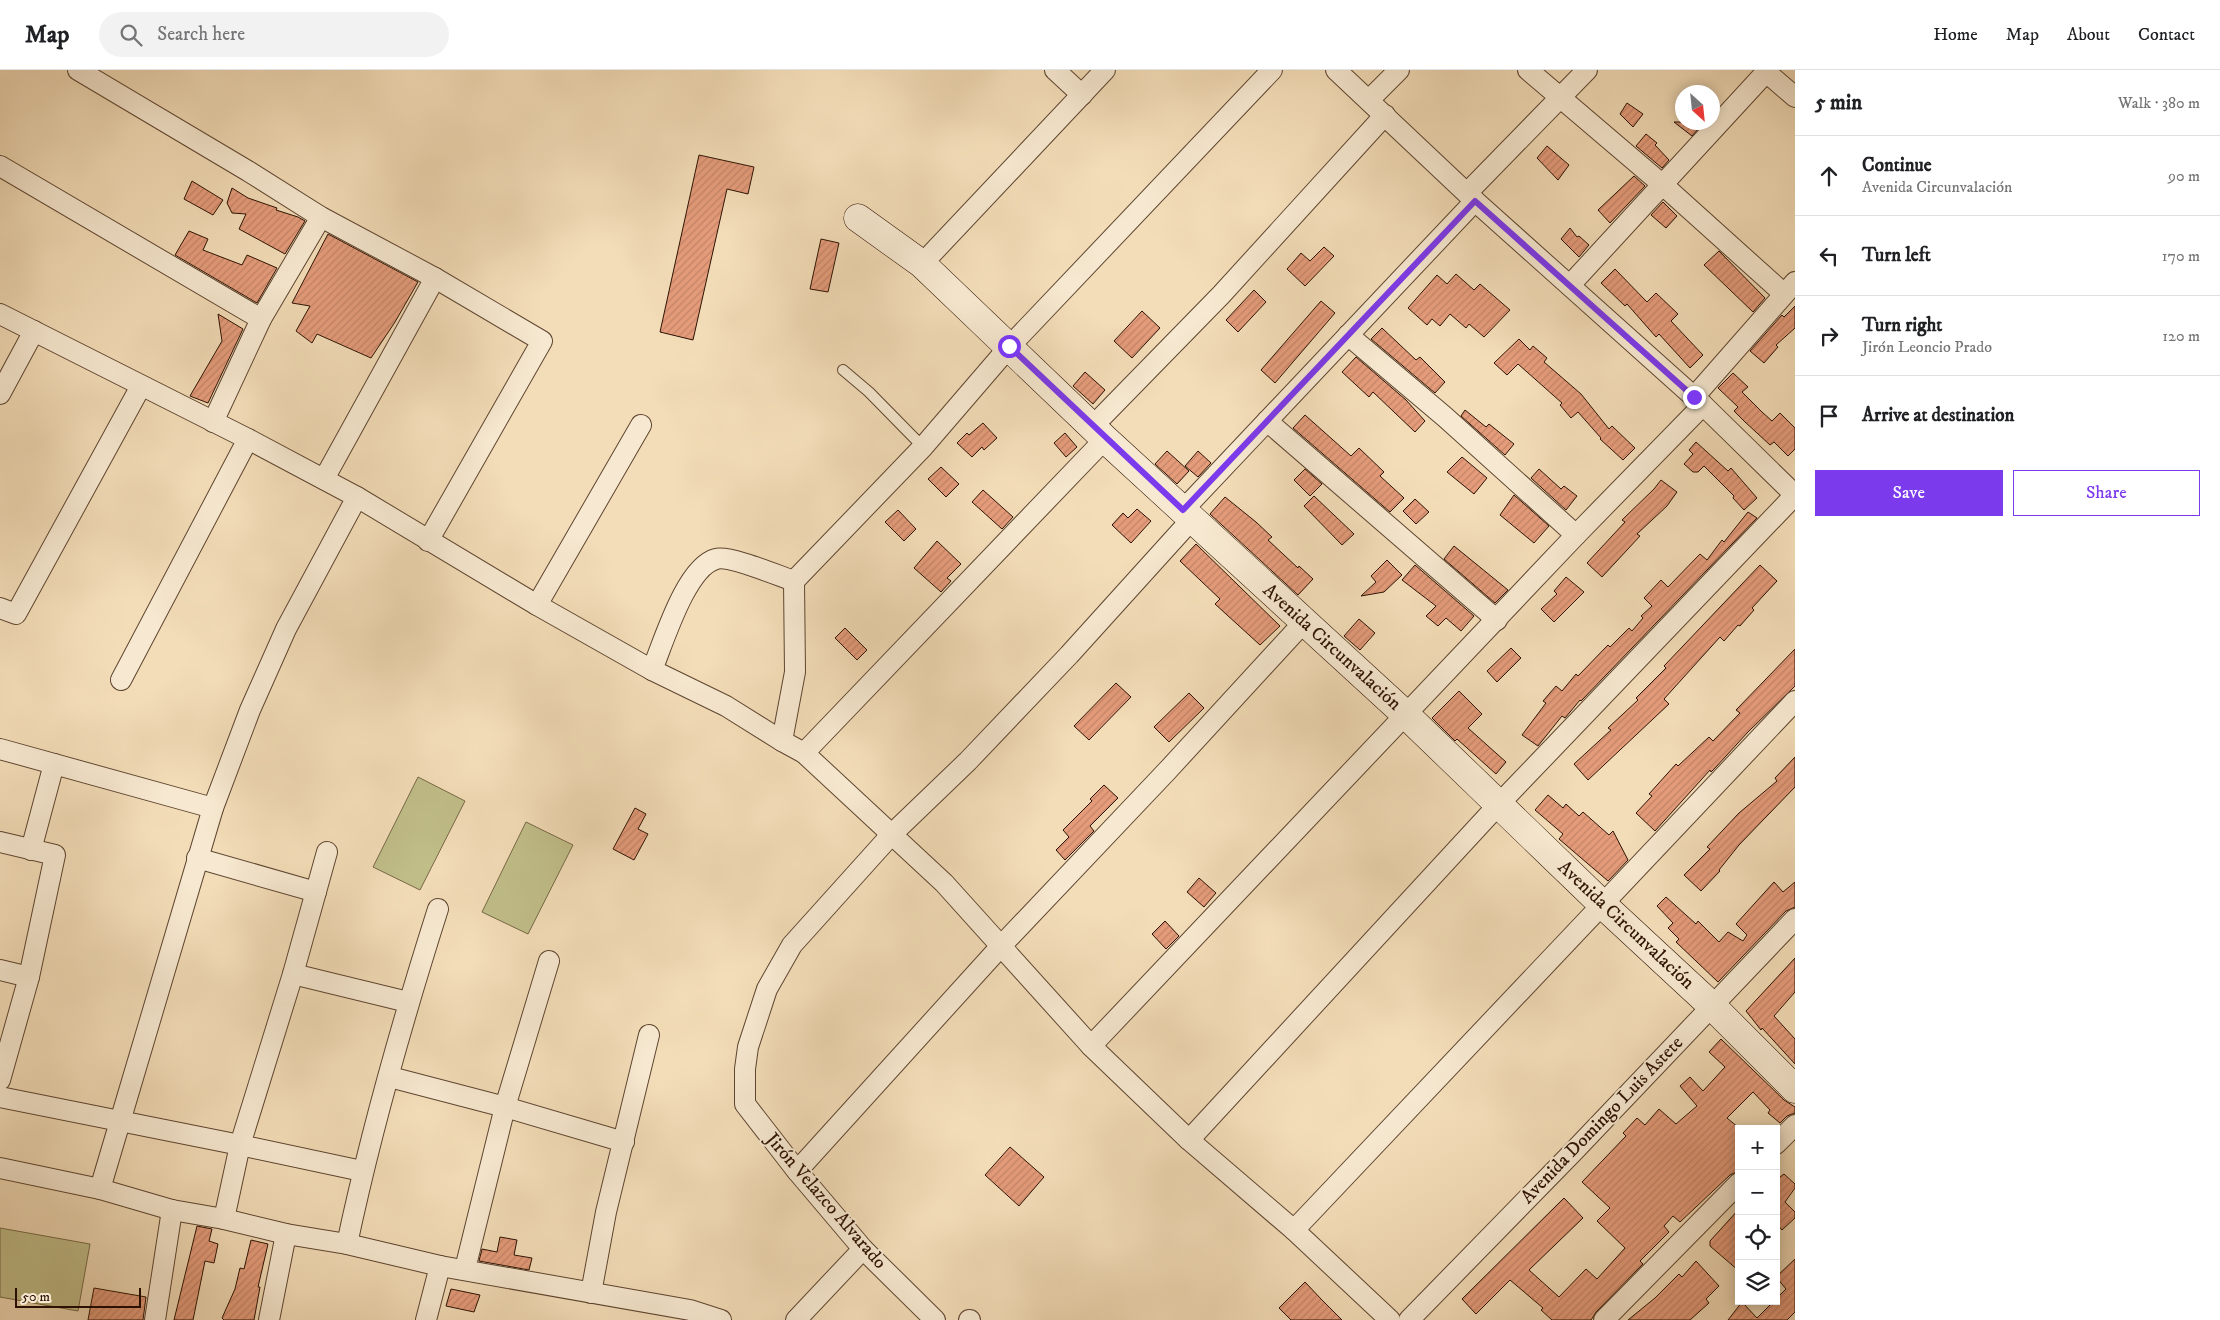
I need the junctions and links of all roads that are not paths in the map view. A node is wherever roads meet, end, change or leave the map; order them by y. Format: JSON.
{"nodes":[{"id":1,"x":78,"y":70,"type":"edge"},
{"id":2,"x":1055,"y":70,"type":"edge"},
{"id":3,"x":1104,"y":70,"type":"edge"},
{"id":4,"x":1272,"y":70,"type":"edge"},
{"id":5,"x":1336,"y":70,"type":"edge"},
{"id":6,"x":1398,"y":70,"type":"edge"},
{"id":7,"x":1528,"y":70,"type":"edge"},
{"id":8,"x":1587,"y":70,"type":"edge"},
{"id":9,"x":1767,"y":71,"type":"edge"},
{"id":10,"x":1082,"y":95,"type":"junction"},
{"id":11,"x":1795,"y":97,"type":"edge"},
{"id":12,"x":1560,"y":98,"type":"junction"},
{"id":13,"x":1369,"y":100,"type":"junction"},
{"id":14,"x":1385,"y":115,"type":"junction"},
{"id":15,"x":0,"y":166,"type":"edge"},
{"id":16,"x":1663,"y":185,"type":"junction"},
{"id":17,"x":1471,"y":197,"type":"junction"},
{"id":18,"x":321,"y":218,"type":"junction"},
{"id":19,"x":858,"y":218,"type":"dead end"},
{"id":20,"x":922,"y":264,"type":"junction"},
{"id":21,"x":435,"y":278,"type":"junction"},
{"id":22,"x":1570,"y":285,"type":"junction"},
{"id":23,"x":1789,"y":287,"type":"edge"},
{"id":24,"x":0,"y":314,"type":"edge"},
{"id":25,"x":261,"y":319,"type":"junction"},
{"id":26,"x":34,"y":332,"type":"junction"},
{"id":27,"x":1348,"y":335,"type":"junction"},
{"id":28,"x":1009,"y":346,"type":"junction"},
{"id":29,"x":843,"y":370,"type":"dead end"},
{"id":30,"x":141,"y":386,"type":"junction"},
{"id":31,"x":0,"y":394,"type":"edge"},
{"id":32,"x":1698,"y":401,"type":"junction"},
{"id":33,"x":1267,"y":421,"type":"junction"},
{"id":34,"x":213,"y":422,"type":"junction"},
{"id":35,"x":641,"y":425,"type":"dead end"},
{"id":36,"x":1098,"y":433,"type":"junction"},
{"id":37,"x":248,"y":439,"type":"junction"},
{"id":38,"x":923,"y":447,"type":"junction"},
{"id":39,"x":324,"y":479,"type":"junction"},
{"id":40,"x":1795,"y":495,"type":"edge"},
{"id":41,"x":357,"y":497,"type":"junction"},
{"id":42,"x":1188,"y":515,"type":"junction"},
{"id":43,"x":1576,"y":535,"type":"junction"},
{"id":44,"x":428,"y":541,"type":"junction"},
{"id":45,"x":794,"y":581,"type":"junction"},
{"id":46,"x":537,"y":605,"type":"junction"},
{"id":47,"x":0,"y":608,"type":"edge"},
{"id":48,"x":1497,"y":620,"type":"junction"},
{"id":49,"x":1304,"y":622,"type":"junction"},
{"id":50,"x":652,"y":670,"type":"junction"},
{"id":51,"x":121,"y":680,"type":"dead end"},
{"id":52,"x":1795,"y":700,"type":"edge"},
{"id":53,"x":1405,"y":714,"type":"junction"},
{"id":54,"x":782,"y":741,"type":"junction"},
{"id":55,"x":0,"y":749,"type":"edge"},
{"id":56,"x":804,"y":753,"type":"junction"},
{"id":57,"x":54,"y":764,"type":"junction"},
{"id":58,"x":1499,"y":804,"type":"junction"},
{"id":59,"x":213,"y":808,"type":"junction"},
{"id":60,"x":891,"y":835,"type":"junction"},
{"id":61,"x":0,"y":842,"type":"edge"},
{"id":62,"x":31,"y":850,"type":"junction"},
{"id":63,"x":327,"y":852,"type":"dead end"},
{"id":64,"x":198,"y":858,"type":"junction"},
{"id":65,"x":316,"y":892,"type":"junction"},
{"id":66,"x":1602,"y":904,"type":"junction"},
{"id":67,"x":438,"y":909,"type":"dead end"},
{"id":68,"x":1795,"y":919,"type":"edge"},
{"id":69,"x":1001,"y":946,"type":"junction"},
{"id":70,"x":549,"y":961,"type":"dead end"},
{"id":71,"x":0,"y":970,"type":"edge"},
{"id":72,"x":293,"y":974,"type":"junction"},
{"id":73,"x":29,"y":977,"type":"junction"},
{"id":74,"x":408,"y":1002,"type":"junction"},
{"id":75,"x":1711,"y":1005,"type":"junction"},
{"id":76,"x":649,"y":1035,"type":"dead end"},
{"id":77,"x":1091,"y":1046,"type":"junction"},
{"id":78,"x":390,"y":1077,"type":"junction"},
{"id":79,"x":0,"y":1080,"type":"edge"},
{"id":80,"x":1795,"y":1089,"type":"edge"},
{"id":81,"x":0,"y":1097,"type":"edge"},
{"id":82,"x":505,"y":1107,"type":"junction"},
{"id":83,"x":119,"y":1121,"type":"junction"},
{"id":84,"x":1795,"y":1125,"type":"edge"},
{"id":85,"x":1189,"y":1140,"type":"junction"},
{"id":86,"x":1780,"y":1140,"type":"edge"},
{"id":87,"x":624,"y":1142,"type":"junction"},
{"id":88,"x":240,"y":1145,"type":"junction"},
{"id":89,"x":0,"y":1168,"type":"edge"},
{"id":90,"x":362,"y":1171,"type":"junction"},
{"id":91,"x":797,"y":1171,"type":"junction"},
{"id":92,"x":1735,"y":1187,"type":"edge"},
{"id":93,"x":100,"y":1188,"type":"junction"},
{"id":94,"x":172,"y":1210,"type":"junction"},
{"id":95,"x":224,"y":1219,"type":"junction"},
{"id":96,"x":1294,"y":1230,"type":"junction"},
{"id":97,"x":286,"y":1234,"type":"junction"},
{"id":98,"x":347,"y":1244,"type":"junction"},
{"id":99,"x":863,"y":1249,"type":"junction"},
{"id":100,"x":440,"y":1266,"type":"junction"},
{"id":101,"x":465,"y":1270,"type":"junction"},
{"id":102,"x":591,"y":1293,"type":"junction"},
{"id":103,"x":155,"y":1320,"type":"edge"},
{"id":104,"x":269,"y":1320,"type":"edge"},
{"id":105,"x":426,"y":1320,"type":"edge"},
{"id":106,"x":721,"y":1320,"type":"edge"},
{"id":107,"x":796,"y":1320,"type":"edge"},
{"id":108,"x":935,"y":1320,"type":"edge"},
{"id":109,"x":1390,"y":1320,"type":"edge"},
{"id":110,"x":1409,"y":1320,"type":"edge"},
{"id":111,"x":1604,"y":1320,"type":"edge"}],
"edges":[{"from":1,"to":18,"type":"street"},
{"from":2,"to":10,"type":"street"},
{"from":3,"to":10,"type":"street"},
{"from":4,"to":28,"type":"street"},
{"from":5,"to":13,"type":"street"},
{"from":6,"to":13,"type":"street"},
{"from":7,"to":12,"type":"street"},
{"from":8,"to":12,"type":"street","name":"Jirón Velazco Alvarado"},
{"from":9,"to":11,"type":"street"},
{"from":9,"to":16,"type":"street"},
{"from":10,"to":20,"type":"street"},
{"from":12,"to":16,"type":"street"},
{"from":12,"to":17,"type":"street","name":"Jirón Velazco Alvarado"},
{"from":13,"to":14,"type":"street"},
{"from":14,"to":17,"type":"street"},
{"from":14,"to":36,"type":"street"},
{"from":15,"to":25,"type":"street"},
{"from":16,"to":22,"type":"street"},
{"from":16,"to":23,"type":"street"},
{"from":17,"to":22,"type":"street"},
{"from":17,"to":27,"type":"street","name":"Jirón Velazco Alvarado"},
{"from":18,"to":21,"type":"street"},
{"from":18,"to":25,"type":"street"},
{"from":19,"to":20,"type":"street","name":"Avenida Circunvalación"},
{"from":20,"to":28,"type":"street","name":"Avenida Circunvalación"},
{"from":21,"to":39,"type":"street"},
{"from":21,"to":44,"type":"street"},
{"from":22,"to":32,"type":"street"},
{"from":23,"to":32,"type":"street"},
{"from":24,"to":26,"type":"street"},
{"from":25,"to":34,"type":"street"},
{"from":26,"to":30,"type":"street"},
{"from":26,"to":31,"type":"street"},
{"from":27,"to":33,"type":"street","name":"Jirón Velazco Alvarado"},
{"from":27,"to":43,"type":"street"},
{"from":28,"to":36,"type":"street","name":"Avenida Circunvalación"},
{"from":28,"to":38,"type":"street"},
{"from":29,"to":38,"type":"lane"},
{"from":30,"to":34,"type":"street"},
{"from":30,"to":47,"type":"street"},
{"from":32,"to":40,"type":"street"},
{"from":32,"to":43,"type":"street"},
{"from":33,"to":42,"type":"street","name":"Jirón Velazco Alvarado"},
{"from":33,"to":48,"type":"street"},
{"from":34,"to":37,"type":"street"},
{"from":35,"to":46,"type":"street"},
{"from":36,"to":42,"type":"street","name":"Avenida Circunvalación"},
{"from":36,"to":56,"type":"street"},
{"from":37,"to":39,"type":"street"},
{"from":37,"to":51,"type":"street"},
{"from":38,"to":45,"type":"street"},
{"from":39,"to":41,"type":"street"},
{"from":40,"to":58,"type":"street"},
{"from":41,"to":44,"type":"street"},
{"from":41,"to":59,"type":"street"},
{"from":42,"to":49,"type":"street","name":"Avenida Circunvalación"},
{"from":42,"to":60,"type":"street","name":"Jirón Velazco Alvarado"},
{"from":43,"to":48,"type":"street"},
{"from":44,"to":46,"type":"street"},
{"from":45,"to":50,"type":"street"},
{"from":45,"to":54,"type":"street"},
{"from":46,"to":50,"type":"street"},
{"from":48,"to":53,"type":"street"},
{"from":49,"to":53,"type":"street","name":"Avenida Circunvalación"},
{"from":49,"to":69,"type":"street"},
{"from":50,"to":54,"type":"street"},
{"from":52,"to":66,"type":"street"},
{"from":53,"to":58,"type":"street","name":"Avenida Circunvalación"},
{"from":53,"to":77,"type":"street"},
{"from":54,"to":56,"type":"street"},
{"from":55,"to":57,"type":"street"},
{"from":56,"to":60,"type":"street"},
{"from":57,"to":59,"type":"street"},
{"from":57,"to":62,"type":"street"},
{"from":58,"to":66,"type":"street","name":"Avenida Circunvalación"},
{"from":58,"to":85,"type":"street"},
{"from":59,"to":64,"type":"street"},
{"from":60,"to":69,"type":"street"},
{"from":60,"to":91,"type":"street","name":"Jirón Velazco Alvarado"},
{"from":61,"to":62,"type":"street"},
{"from":62,"to":73,"type":"street"},
{"from":63,"to":65,"type":"street"},
{"from":64,"to":65,"type":"street"},
{"from":64,"to":83,"type":"street"},
{"from":65,"to":72,"type":"street"},
{"from":66,"to":75,"type":"street","name":"Avenida Circunvalación"},
{"from":66,"to":96,"type":"street"},
{"from":67,"to":74,"type":"street"},
{"from":68,"to":75,"type":"street","name":"Avenida Domingo Luis Astete"},
{"from":69,"to":77,"type":"street"},
{"from":69,"to":91,"type":"street"},
{"from":70,"to":82,"type":"street"},
{"from":71,"to":73,"type":"street"},
{"from":72,"to":74,"type":"street"},
{"from":72,"to":88,"type":"street"},
{"from":73,"to":79,"type":"street"},
{"from":74,"to":78,"type":"street"},
{"from":75,"to":80,"type":"street","name":"Avenida Circunvalación"},
{"from":75,"to":110,"type":"street","name":"Avenida Domingo Luis Astete"},
{"from":76,"to":87,"type":"street"},
{"from":77,"to":85,"type":"street"},
{"from":78,"to":82,"type":"street"},
{"from":78,"to":90,"type":"street"},
{"from":81,"to":83,"type":"street"},
{"from":82,"to":87,"type":"street"},
{"from":82,"to":101,"type":"street"},
{"from":83,"to":88,"type":"street"},
{"from":83,"to":93,"type":"street"},
{"from":84,"to":86,"type":"street"},
{"from":85,"to":96,"type":"street"},
{"from":87,"to":102,"type":"street"},
{"from":88,"to":90,"type":"street"},
{"from":88,"to":95,"type":"street"},
{"from":89,"to":93,"type":"street"},
{"from":90,"to":98,"type":"street"},
{"from":91,"to":99,"type":"street","name":"Jirón Velazco Alvarado"},
{"from":92,"to":111,"type":"street"},
{"from":93,"to":94,"type":"street"},
{"from":94,"to":95,"type":"street"},
{"from":94,"to":103,"type":"street"},
{"from":95,"to":97,"type":"street"},
{"from":96,"to":109,"type":"street"},
{"from":97,"to":98,"type":"street"},
{"from":97,"to":104,"type":"street"},
{"from":98,"to":100,"type":"street"},
{"from":99,"to":107,"type":"street"},
{"from":99,"to":108,"type":"street","name":"Jirón Velazco Alvarado"},
{"from":100,"to":101,"type":"street"},
{"from":100,"to":105,"type":"street"},
{"from":101,"to":102,"type":"street"},
{"from":102,"to":106,"type":"street"}]}
